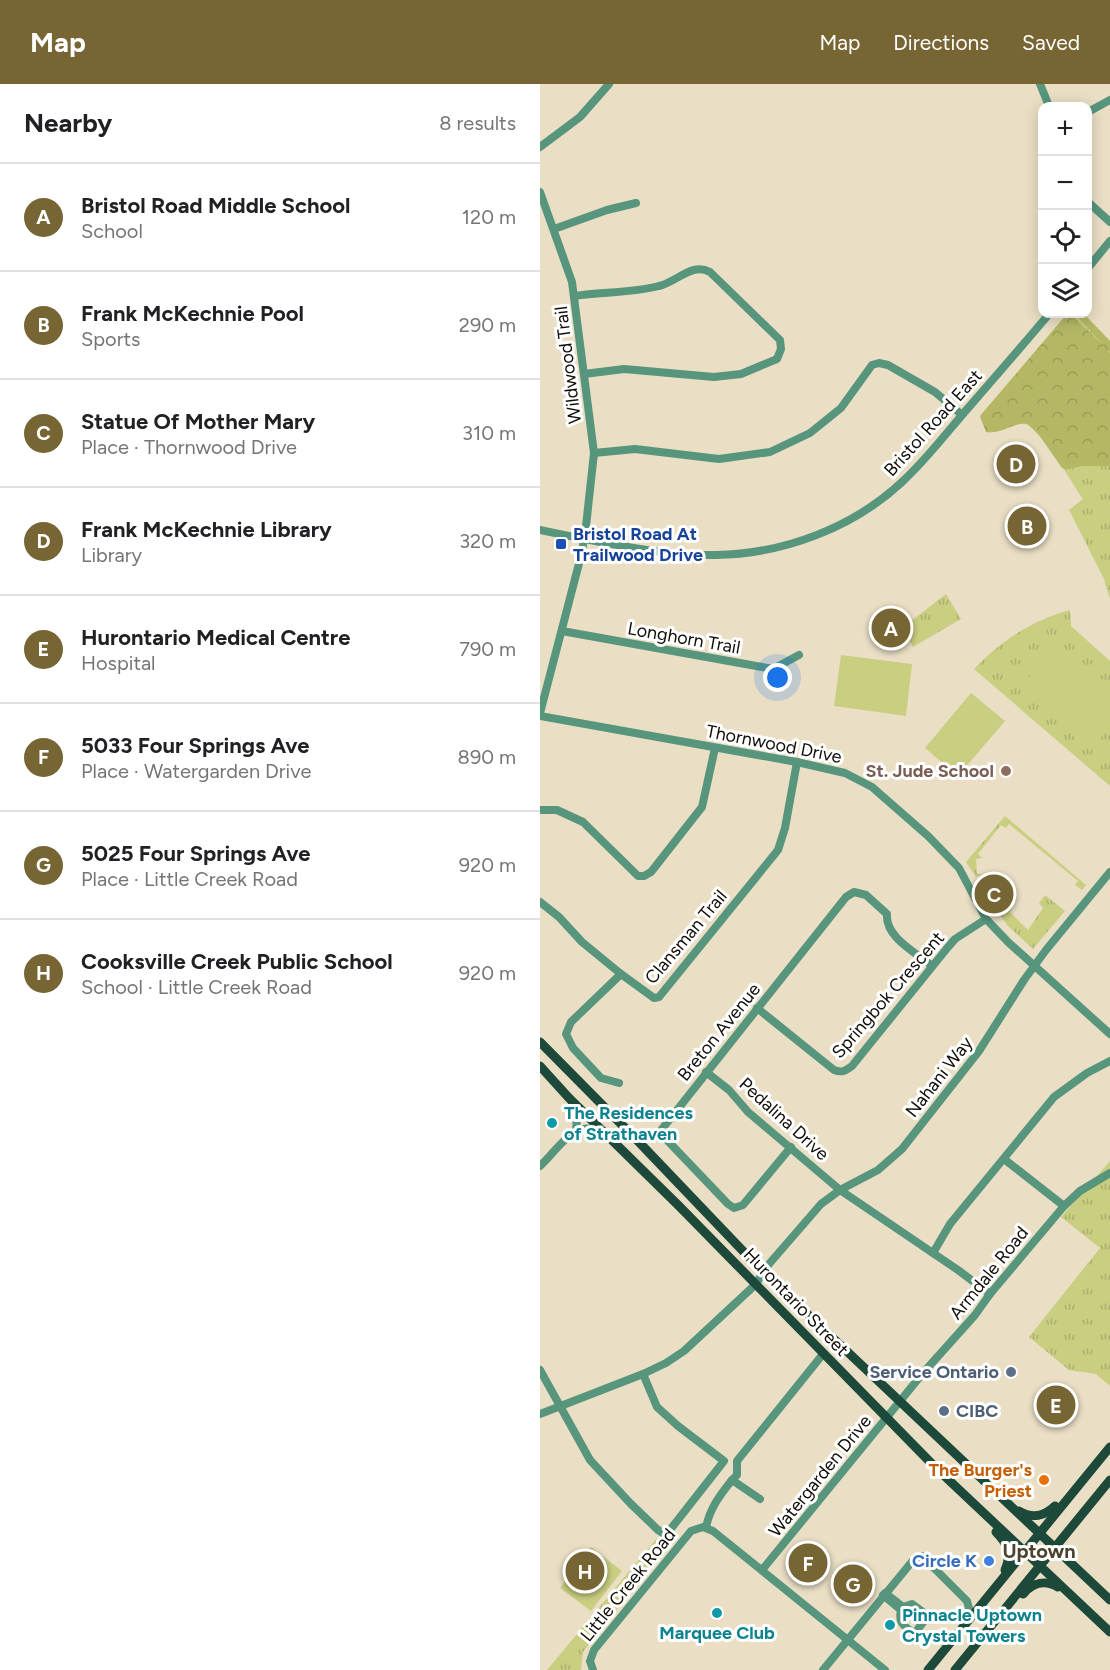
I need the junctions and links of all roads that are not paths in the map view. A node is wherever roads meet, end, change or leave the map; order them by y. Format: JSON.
{"nodes":[{"id":1,"x":609,"y":84,"type":"edge"},
{"id":2,"x":1040,"y":84,"type":"edge"},
{"id":3,"x":1110,"y":100,"type":"edge"},
{"id":4,"x":1047,"y":102,"type":"edge"},
{"id":5,"x":1092,"y":110,"type":"edge"},
{"id":6,"x":540,"y":147,"type":"edge"},
{"id":7,"x":540,"y":192,"type":"edge"},
{"id":8,"x":636,"y":203,"type":"dead end"},
{"id":9,"x":1092,"y":206,"type":"edge"},
{"id":10,"x":1110,"y":222,"type":"edge"},
{"id":11,"x":554,"y":229,"type":"junction"},
{"id":12,"x":1110,"y":241,"type":"edge"},
{"id":13,"x":1091,"y":264,"type":"edge"},
{"id":14,"x":574,"y":296,"type":"junction"},
{"id":15,"x":1046,"y":318,"type":"edge"},
{"id":16,"x":584,"y":374,"type":"junction"},
{"id":17,"x":962,"y":415,"type":"junction"},
{"id":18,"x":594,"y":453,"type":"junction"},
{"id":19,"x":540,"y":530,"type":"edge"},
{"id":20,"x":584,"y":539,"type":"junction"},
{"id":21,"x":562,"y":631,"type":"junction"},
{"id":22,"x":799,"y":655,"type":"dead end"},
{"id":23,"x":540,"y":714,"type":"edge"},
{"id":24,"x":715,"y":748,"type":"junction"},
{"id":25,"x":796,"y":762,"type":"junction"},
{"id":26,"x":540,"y":810,"type":"edge"},
{"id":27,"x":1110,"y":872,"type":"edge"},
{"id":28,"x":540,"y":902,"type":"edge"},
{"id":29,"x":986,"y":920,"type":"junction"},
{"id":30,"x":931,"y":965,"type":"junction"},
{"id":31,"x":1034,"y":966,"type":"junction"},
{"id":32,"x":621,"y":974,"type":"junction"},
{"id":33,"x":758,"y":1008,"type":"junction"},
{"id":34,"x":1110,"y":1034,"type":"edge"},
{"id":35,"x":540,"y":1042,"type":"edge"},
{"id":36,"x":1110,"y":1061,"type":"edge"},
{"id":37,"x":540,"y":1066,"type":"edge"},
{"id":38,"x":706,"y":1072,"type":"junction"},
{"id":39,"x":619,"y":1083,"type":"dead end"},
{"id":40,"x":568,"y":1098,"type":"junction"},
{"id":41,"x":576,"y":1130,"type":"junction"},
{"id":42,"x":604,"y":1132,"type":"junction"},
{"id":43,"x":790,"y":1147,"type":"junction"},
{"id":44,"x":1004,"y":1159,"type":"junction"},
{"id":45,"x":540,"y":1166,"type":"edge"},
{"id":46,"x":1110,"y":1173,"type":"edge"},
{"id":47,"x":840,"y":1190,"type":"junction"},
{"id":48,"x":1064,"y":1206,"type":"junction"},
{"id":49,"x":933,"y":1253,"type":"junction"},
{"id":50,"x":764,"y":1273,"type":"junction"},
{"id":51,"x":755,"y":1285,"type":"junction"},
{"id":52,"x":990,"y":1294,"type":"junction"},
{"id":53,"x":824,"y":1354,"type":"junction"},
{"id":54,"x":540,"y":1370,"type":"edge"},
{"id":55,"x":643,"y":1374,"type":"junction"},
{"id":56,"x":900,"y":1402,"type":"junction"},
{"id":57,"x":559,"y":1406,"type":"junction"},
{"id":58,"x":540,"y":1414,"type":"edge"},
{"id":59,"x":887,"y":1419,"type":"junction"},
{"id":60,"x":1110,"y":1447,"type":"edge"},
{"id":61,"x":732,"y":1480,"type":"junction"},
{"id":62,"x":1110,"y":1480,"type":"edge"},
{"id":63,"x":1078,"y":1485,"type":"junction"},
{"id":64,"x":1002,"y":1498,"type":"junction"},
{"id":65,"x":760,"y":1499,"type":"dead end"},
{"id":66,"x":991,"y":1520,"type":"junction"},
{"id":67,"x":704,"y":1527,"type":"junction"},
{"id":68,"x":1039,"y":1533,"type":"junction"},
{"id":69,"x":1055,"y":1548,"type":"junction"},
{"id":70,"x":1024,"y":1551,"type":"junction"},
{"id":71,"x":1040,"y":1566,"type":"junction"},
{"id":72,"x":762,"y":1570,"type":"junction"},
{"id":73,"x":1000,"y":1581,"type":"junction"},
{"id":74,"x":884,"y":1594,"type":"junction"},
{"id":75,"x":1073,"y":1598,"type":"junction"},
{"id":76,"x":1110,"y":1600,"type":"edge"},
{"id":77,"x":1000,"y":1615,"type":"junction"},
{"id":78,"x":966,"y":1622,"type":"junction"},
{"id":79,"x":1110,"y":1632,"type":"edge"},
{"id":80,"x":848,"y":1639,"type":"junction"},
{"id":81,"x":593,"y":1670,"type":"edge"},
{"id":82,"x":823,"y":1670,"type":"edge"},
{"id":83,"x":885,"y":1670,"type":"edge"},
{"id":84,"x":928,"y":1670,"type":"edge"},
{"id":85,"x":955,"y":1670,"type":"edge"}],
"edges":[{"from":1,"to":6,"type":"street"},
{"from":2,"to":4,"type":"street"},
{"from":3,"to":5,"type":"street"},
{"from":7,"to":11,"type":"street","name":"Wildwood Trail"},
{"from":8,"to":11,"type":"street"},
{"from":9,"to":10,"type":"street"},
{"from":11,"to":14,"type":"street","name":"Wildwood Trail"},
{"from":12,"to":13,"type":"street"},
{"from":14,"to":16,"type":"street","name":"Wildwood Trail"},
{"from":14,"to":16,"type":"street"},
{"from":15,"to":17,"type":"street","name":"Bristol Road East"},
{"from":16,"to":18,"type":"street","name":"Wildwood Trail"},
{"from":17,"to":18,"type":"street"},
{"from":17,"to":20,"type":"street","name":"Bristol Road East"},
{"from":18,"to":20,"type":"street","name":"Wildwood Trail"},
{"from":19,"to":20,"type":"street","name":"Bristol Road East"},
{"from":20,"to":21,"type":"street","name":"Wildwood Trail"},
{"from":21,"to":22,"type":"street","name":"Longhorn Trail"},
{"from":21,"to":23,"type":"street","name":"Wildwood Trail"},
{"from":23,"to":24,"type":"street","name":"Thornwood Drive"},
{"from":24,"to":25,"type":"street","name":"Thornwood Drive"},
{"from":24,"to":26,"type":"street"},
{"from":25,"to":29,"type":"street","name":"Thornwood Drive"},
{"from":25,"to":32,"type":"street","name":"Clansman Trail"},
{"from":27,"to":31,"type":"street","name":"Nahani Way"},
{"from":28,"to":32,"type":"street","name":"Clansman Trail"},
{"from":29,"to":30,"type":"street","name":"Springbok Crescent"},
{"from":29,"to":31,"type":"street","name":"Thornwood Drive"},
{"from":30,"to":33,"type":"street","name":"Springbok Crescent"},
{"from":30,"to":33,"type":"street","name":"Breton Avenue"},
{"from":31,"to":34,"type":"street","name":"Thornwood Drive"},
{"from":31,"to":47,"type":"street","name":"Nahani Way"},
{"from":32,"to":39,"type":"street"},
{"from":33,"to":38,"type":"street","name":"Breton Avenue"},
{"from":35,"to":50,"type":"main road","name":"Hurontario Street"},
{"from":36,"to":44,"type":"street"},
{"from":37,"to":40,"type":"main road","name":"Hurontario Street"},
{"from":38,"to":43,"type":"street","name":"Pedalina Drive"},
{"from":38,"to":43,"type":"street","name":"Breton Avenue"},
{"from":40,"to":41,"type":"street"},
{"from":40,"to":42,"type":"main road","name":"Hurontario Street"},
{"from":41,"to":42,"type":"street"},
{"from":41,"to":45,"type":"street"},
{"from":42,"to":51,"type":"main road","name":"Hurontario Street"},
{"from":43,"to":47,"type":"street","name":"Pedalina Drive"},
{"from":44,"to":48,"type":"street"},
{"from":44,"to":49,"type":"street"},
{"from":46,"to":48,"type":"street","name":"Armdale Road"},
{"from":47,"to":49,"type":"street","name":"Pedalina Drive"},
{"from":47,"to":50,"type":"street","name":"Nahani Way"},
{"from":48,"to":52,"type":"street","name":"Armdale Road"},
{"from":49,"to":52,"type":"street","name":"Pedalina Drive"},
{"from":50,"to":51,"type":"street","name":"Nahani Way"},
{"from":50,"to":56,"type":"main road","name":"Hurontario Street"},
{"from":51,"to":53,"type":"main road","name":"Hurontario Street"},
{"from":51,"to":55,"type":"street","name":"Nahani Way"},
{"from":52,"to":56,"type":"street","name":"Armdale Road"},
{"from":53,"to":59,"type":"main road","name":"Hurontario Street"},
{"from":53,"to":61,"type":"street"},
{"from":54,"to":57,"type":"street"},
{"from":55,"to":57,"type":"street","name":"Nahani Way"},
{"from":55,"to":57,"type":"street"},
{"from":56,"to":59,"type":"street","name":"Watergarden Drive"},
{"from":56,"to":64,"type":"main road","name":"Hurontario Street"},
{"from":57,"to":58,"type":"street","name":"Nahani Way"},
{"from":59,"to":66,"type":"main road","name":"Hurontario Street"},
{"from":59,"to":72,"type":"street","name":"Watergarden Drive"},
{"from":60,"to":63,"type":"main road"},
{"from":61,"to":65,"type":"street"},
{"from":61,"to":67,"type":"street"},
{"from":62,"to":69,"type":"main road"},
{"from":63,"to":64,"type":"main road"},
{"from":63,"to":68,"type":"main road"},
{"from":64,"to":68,"type":"main road","name":"Hurontario Street"},
{"from":66,"to":70,"type":"main road","name":"Hurontario Street"},
{"from":66,"to":73,"type":"main road"},
{"from":67,"to":72,"type":"street"},
{"from":67,"to":81,"type":"street","name":"Little Creek Road"},
{"from":68,"to":69,"type":"main road","name":"Hurontario Street"},
{"from":68,"to":70,"type":"main road"},
{"from":69,"to":71,"type":"main road"},
{"from":69,"to":76,"type":"main road","name":"Hurontario Street"},
{"from":70,"to":71,"type":"main road","name":"Hurontario Street"},
{"from":70,"to":73,"type":"main road"},
{"from":71,"to":75,"type":"main road","name":"Hurontario Street"},
{"from":71,"to":77,"type":"main road"},
{"from":72,"to":80,"type":"street"},
{"from":73,"to":78,"type":"main road"},
{"from":74,"to":74,"type":"street"},
{"from":74,"to":78,"type":"street"},
{"from":74,"to":80,"type":"street"},
{"from":75,"to":77,"type":"main road"},
{"from":75,"to":79,"type":"main road","name":"Hurontario Street"},
{"from":77,"to":85,"type":"main road"},
{"from":78,"to":84,"type":"main road"},
{"from":80,"to":82,"type":"street"},
{"from":80,"to":83,"type":"street"}]}
